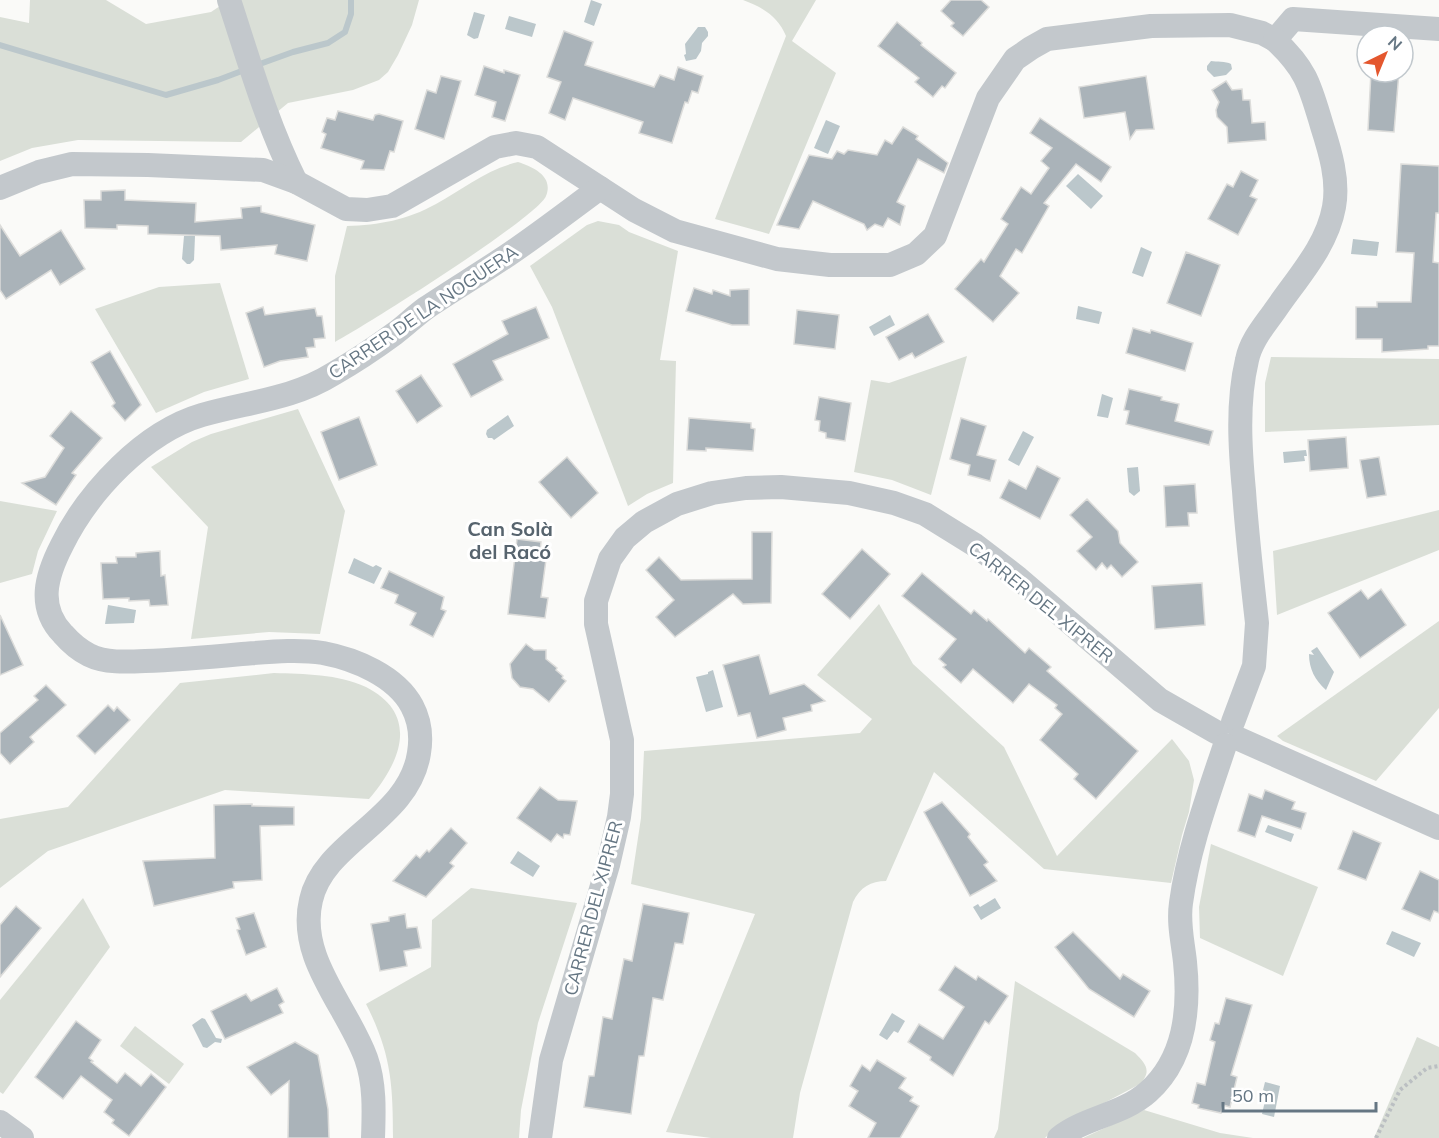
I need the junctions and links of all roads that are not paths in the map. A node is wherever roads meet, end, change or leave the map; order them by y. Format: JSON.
{"nodes":[{"id":1,"x":230,"y":3,"type":"edge"},
{"id":2,"x":1439,"y":29,"type":"edge"},
{"id":3,"x":1275,"y":40,"type":"junction"},
{"id":4,"x":296,"y":182,"type":"junction"},
{"id":5,"x":0,"y":188,"type":"edge"},
{"id":6,"x":600,"y":188,"type":"junction"},
{"id":7,"x":1228,"y":735,"type":"junction"},
{"id":8,"x":1439,"y":828,"type":"edge"},
{"id":9,"x":0,"y":1122,"type":"edge"},
{"id":10,"x":22,"y":1138,"type":"edge"},
{"id":11,"x":373,"y":1138,"type":"edge"},
{"id":12,"x":540,"y":1138,"type":"edge"},
{"id":13,"x":1059,"y":1138,"type":"edge"}],
"edges":[{"from":1,"to":4,"type":"street"},
{"from":2,"to":3,"type":"street"},
{"from":3,"to":6,"type":"street"},
{"from":3,"to":7,"type":"street"},
{"from":4,"to":5,"type":"street"},
{"from":4,"to":6,"type":"street"},
{"from":6,"to":11,"type":"street","name":"CARRER DE LA NOGUERA"},
{"from":7,"to":8,"type":"street","name":"CARRER DEL XIPRER"},
{"from":7,"to":12,"type":"street","name":"CARRER DEL XIPRER"},
{"from":7,"to":13,"type":"street"},
{"from":9,"to":10,"type":"street"}]}
